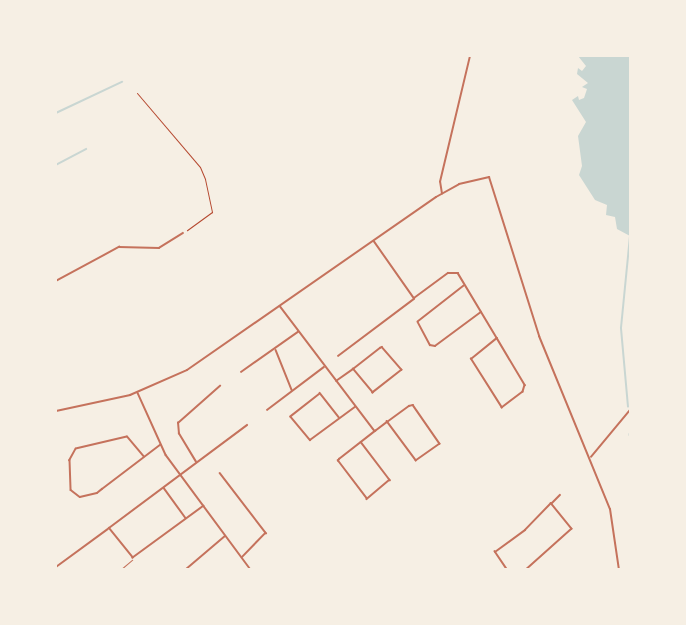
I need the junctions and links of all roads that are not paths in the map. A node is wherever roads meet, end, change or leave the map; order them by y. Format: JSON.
{"nodes":[{"id":1,"x":470,"y":56,"type":"edge"},
{"id":2,"x":442,"y":194,"type":"junction"},
{"id":3,"x":183,"y":233,"type":"road end"},
{"id":4,"x":374,"y":241,"type":"junction"},
{"id":5,"x":56,"y":281,"type":"edge"},
{"id":6,"x":465,"y":285,"type":"junction"},
{"id":7,"x":414,"y":298,"type":"junction"},
{"id":8,"x":280,"y":306,"type":"junction"},
{"id":9,"x":481,"y":312,"type":"junction"},
{"id":10,"x":298,"y":331,"type":"junction"},
{"id":11,"x":497,"y":338,"type":"junction"},
{"id":12,"x":275,"y":349,"type":"junction"},
{"id":13,"x":338,"y":356,"type":"dead end"},
{"id":14,"x":325,"y":366,"type":"junction"},
{"id":15,"x":353,"y":369,"type":"junction"},
{"id":16,"x":241,"y":372,"type":"dead end"},
{"id":17,"x":336,"y":381,"type":"junction"},
{"id":18,"x":220,"y":386,"type":"dead end"},
{"id":19,"x":292,"y":391,"type":"junction"},
{"id":20,"x":138,"y":393,"type":"junction"},
{"id":21,"x":356,"y":406,"type":"junction"},
{"id":22,"x":267,"y":410,"type":"dead end"},
{"id":23,"x":630,"y":410,"type":"edge"},
{"id":24,"x":56,"y":411,"type":"edge"},
{"id":25,"x":339,"y":418,"type":"junction"},
{"id":26,"x":387,"y":422,"type":"junction"},
{"id":27,"x":247,"y":425,"type":"dead end"},
{"id":28,"x":375,"y":431,"type":"junction"},
{"id":29,"x":361,"y":441,"type":"junction"},
{"id":30,"x":160,"y":445,"type":"junction"},
{"id":31,"x":144,"y":457,"type":"junction"},
{"id":32,"x":590,"y":458,"type":"junction"},
{"id":33,"x":197,"y":463,"type":"junction"},
{"id":34,"x":220,"y":473,"type":"dead end"},
{"id":35,"x":180,"y":475,"type":"junction"},
{"id":36,"x":163,"y":488,"type":"junction"},
{"id":37,"x":560,"y":495,"type":"dead end"},
{"id":38,"x":551,"y":503,"type":"junction"},
{"id":39,"x":204,"y":506,"type":"junction"},
{"id":40,"x":187,"y":519,"type":"junction"},
{"id":41,"x":109,"y":528,"type":"junction"},
{"id":42,"x":226,"y":536,"type":"junction"},
{"id":43,"x":242,"y":557,"type":"junction"},
{"id":44,"x":133,"y":558,"type":"junction"},
{"id":45,"x":56,"y":567,"type":"edge"},
{"id":46,"x":120,"y":570,"type":"edge"},
{"id":47,"x":185,"y":570,"type":"edge"},
{"id":48,"x":251,"y":570,"type":"edge"},
{"id":49,"x":507,"y":570,"type":"edge"},
{"id":50,"x":526,"y":570,"type":"edge"},
{"id":51,"x":619,"y":570,"type":"edge"}],
"edges":[{"from":1,"to":2,"type":"street"},
{"from":2,"to":4,"type":"street"},
{"from":2,"to":32,"type":"street"},
{"from":3,"to":5,"type":"street"},
{"from":4,"to":7,"type":"street"},
{"from":4,"to":8,"type":"street"},
{"from":6,"to":7,"type":"street"},
{"from":6,"to":9,"type":"street"},
{"from":6,"to":9,"type":"street"},
{"from":7,"to":13,"type":"street"},
{"from":8,"to":10,"type":"street"},
{"from":8,"to":20,"type":"street"},
{"from":9,"to":11,"type":"street"},
{"from":10,"to":12,"type":"street"},
{"from":10,"to":14,"type":"street"},
{"from":11,"to":11,"type":"street"},
{"from":12,"to":16,"type":"street"},
{"from":12,"to":19,"type":"street"},
{"from":14,"to":17,"type":"street"},
{"from":14,"to":19,"type":"street"},
{"from":15,"to":15,"type":"street"},
{"from":15,"to":17,"type":"street"},
{"from":17,"to":21,"type":"street"},
{"from":18,"to":33,"type":"street"},
{"from":19,"to":22,"type":"street"},
{"from":20,"to":24,"type":"street"},
{"from":20,"to":30,"type":"street"},
{"from":21,"to":25,"type":"street"},
{"from":21,"to":28,"type":"street"},
{"from":23,"to":32,"type":"street"},
{"from":25,"to":25,"type":"street"},
{"from":26,"to":26,"type":"street"},
{"from":26,"to":28,"type":"street"},
{"from":27,"to":33,"type":"street"},
{"from":28,"to":29,"type":"street"},
{"from":29,"to":29,"type":"street"},
{"from":30,"to":31,"type":"street"},
{"from":30,"to":35,"type":"street"},
{"from":31,"to":31,"type":"street"},
{"from":32,"to":51,"type":"street"},
{"from":33,"to":35,"type":"street"},
{"from":34,"to":43,"type":"street"},
{"from":35,"to":36,"type":"street"},
{"from":35,"to":39,"type":"street"},
{"from":36,"to":40,"type":"street"},
{"from":36,"to":41,"type":"street"},
{"from":37,"to":38,"type":"street"},
{"from":38,"to":49,"type":"street"},
{"from":38,"to":50,"type":"street"},
{"from":39,"to":40,"type":"street"},
{"from":39,"to":42,"type":"street"},
{"from":40,"to":44,"type":"street"},
{"from":41,"to":44,"type":"street"},
{"from":41,"to":45,"type":"street"},
{"from":42,"to":43,"type":"street"},
{"from":42,"to":47,"type":"street"},
{"from":43,"to":48,"type":"street"},
{"from":44,"to":46,"type":"lane"}]}
